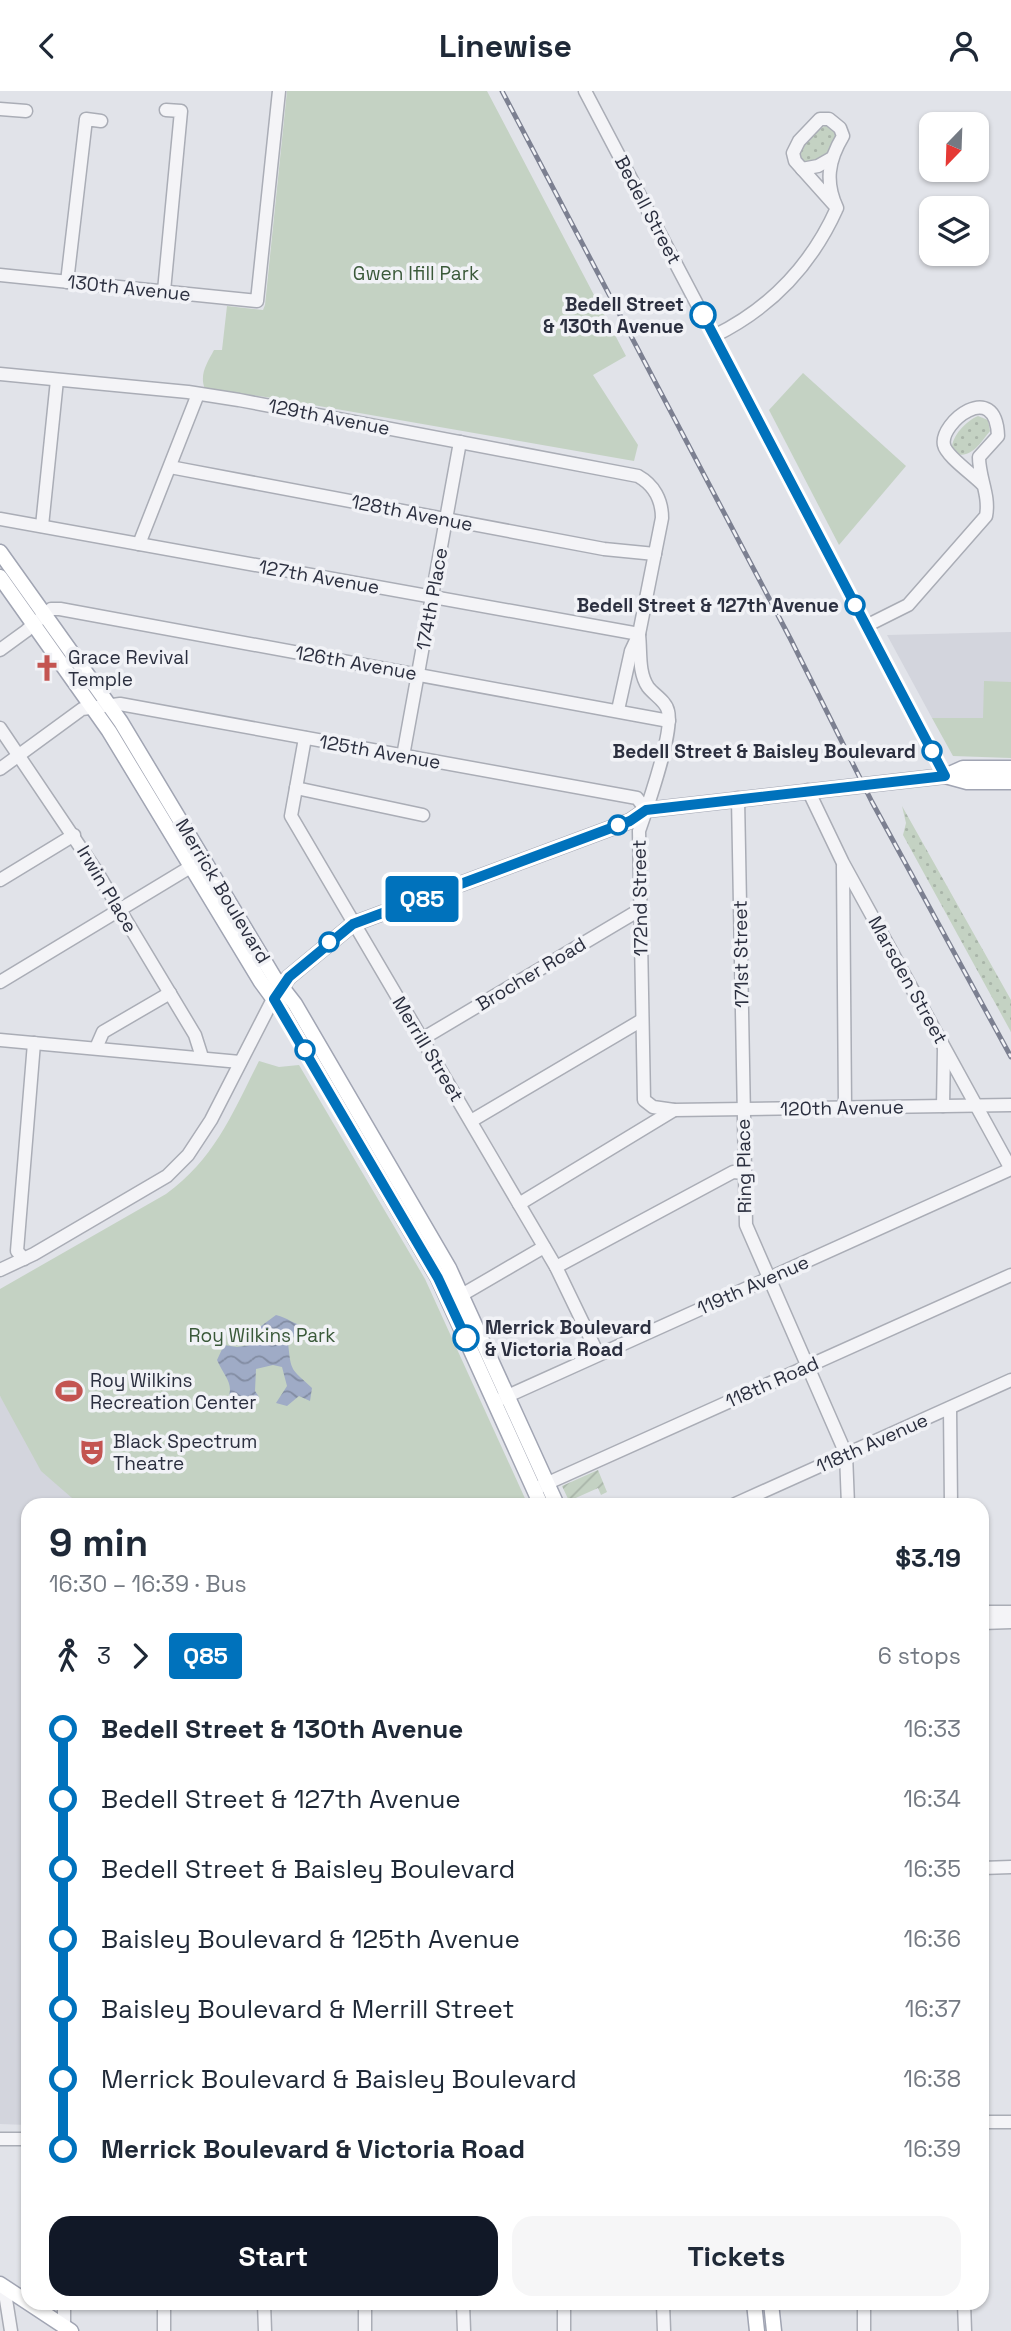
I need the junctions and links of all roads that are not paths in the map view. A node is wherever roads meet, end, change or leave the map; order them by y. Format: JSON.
{"nodes":[{"id":1,"x":279,"y":91,"type":"edge"},
{"id":2,"x":585,"y":91,"type":"edge"},
{"id":3,"x":0,"y":109,"type":"edge"},
{"id":4,"x":166,"y":110,"type":"dead end"},
{"id":5,"x":26,"y":111,"type":"dead end"},
{"id":6,"x":102,"y":121,"type":"dead end"},
{"id":7,"x":832,"y":158,"type":"junction"},
{"id":8,"x":802,"y":169,"type":"junction"},
{"id":9,"x":837,"y":208,"type":"junction"},
{"id":10,"x":0,"y":275,"type":"edge"},
{"id":11,"x":67,"y":282,"type":"junction"},
{"id":12,"x":163,"y":291,"type":"junction"},
{"id":13,"x":714,"y":336,"type":"junction"},
{"id":14,"x":0,"y":374,"type":"edge"},
{"id":15,"x":57,"y":380,"type":"junction"},
{"id":16,"x":198,"y":394,"type":"junction"},
{"id":17,"x":460,"y":442,"type":"junction"},
{"id":18,"x":984,"y":452,"type":"junction"},
{"id":19,"x":957,"y":460,"type":"junction"},
{"id":20,"x":170,"y":467,"type":"junction"},
{"id":21,"x":983,"y":485,"type":"junction"},
{"id":22,"x":0,"y":519,"type":"edge"},
{"id":23,"x":447,"y":519,"type":"junction"},
{"id":24,"x":42,"y":526,"type":"junction"},
{"id":25,"x":139,"y":544,"type":"junction"},
{"id":26,"x":0,"y":552,"type":"edge"},
{"id":27,"x":655,"y":554,"type":"junction"},
{"id":28,"x":0,"y":577,"type":"edge"},
{"id":29,"x":433,"y":597,"type":"junction"},
{"id":30,"x":39,"y":620,"type":"junction"},
{"id":31,"x":866,"y":626,"type":"junction"},
{"id":32,"x":639,"y":634,"type":"junction"},
{"id":33,"x":0,"y":650,"type":"edge"},
{"id":34,"x":419,"y":674,"type":"junction"},
{"id":35,"x":109,"y":706,"type":"junction"},
{"id":36,"x":93,"y":708,"type":"junction"},
{"id":37,"x":618,"y":711,"type":"junction"},
{"id":38,"x":669,"y":720,"type":"junction"},
{"id":39,"x":0,"y":728,"type":"edge"},
{"id":40,"x":305,"y":738,"type":"junction"},
{"id":41,"x":19,"y":755,"type":"junction"},
{"id":42,"x":403,"y":756,"type":"junction"},
{"id":43,"x":1011,"y":768,"type":"edge"},
{"id":44,"x":0,"y":769,"type":"edge"},
{"id":45,"x":945,"y":776,"type":"junction"},
{"id":46,"x":1011,"y":782,"type":"edge"},
{"id":47,"x":296,"y":788,"type":"junction"},
{"id":48,"x":808,"y":790,"type":"junction"},
{"id":49,"x":738,"y":798,"type":"junction"},
{"id":50,"x":646,"y":810,"type":"junction"},
{"id":51,"x":423,"y":815,"type":"dead end"},
{"id":52,"x":74,"y":835,"type":"junction"},
{"id":53,"x":198,"y":863,"type":"junction"},
{"id":54,"x":843,"y":863,"type":"junction"},
{"id":55,"x":0,"y":880,"type":"edge"},
{"id":56,"x":641,"y":909,"type":"junction"},
{"id":57,"x":120,"y":910,"type":"junction"},
{"id":58,"x":353,"y":924,"type":"junction"},
{"id":59,"x":0,"y":982,"type":"edge"},
{"id":60,"x":170,"y":993,"type":"junction"},
{"id":61,"x":278,"y":993,"type":"junction"},
{"id":62,"x":642,"y":1020,"type":"junction"},
{"id":63,"x":422,"y":1039,"type":"junction"},
{"id":64,"x":0,"y":1040,"type":"edge"},
{"id":65,"x":34,"y":1043,"type":"junction"},
{"id":66,"x":944,"y":1045,"type":"junction"},
{"id":67,"x":96,"y":1048,"type":"junction"},
{"id":68,"x":202,"y":1057,"type":"junction"},
{"id":69,"x":240,"y":1062,"type":"junction"},
{"id":70,"x":1011,"y":1105,"type":"edge"},
{"id":71,"x":943,"y":1106,"type":"junction"},
{"id":72,"x":977,"y":1106,"type":"junction"},
{"id":73,"x":845,"y":1107,"type":"junction"},
{"id":74,"x":743,"y":1109,"type":"junction"},
{"id":75,"x":674,"y":1110,"type":"junction"},
{"id":76,"x":471,"y":1121,"type":"junction"},
{"id":77,"x":1011,"y":1169,"type":"edge"},
{"id":78,"x":744,"y":1173,"type":"junction"},
{"id":79,"x":519,"y":1204,"type":"junction"},
{"id":80,"x":544,"y":1247,"type":"junction"},
{"id":81,"x":24,"y":1259,"type":"junction"},
{"id":82,"x":556,"y":1267,"type":"junction"},
{"id":83,"x":0,"y":1270,"type":"edge"},
{"id":84,"x":1011,"y":1275,"type":"edge"},
{"id":85,"x":768,"y":1278,"type":"junction"},
{"id":86,"x":456,"y":1298,"type":"junction"},
{"id":87,"x":598,"y":1355,"type":"junction"},
{"id":88,"x":808,"y":1366,"type":"junction"},
{"id":89,"x":1011,"y":1380,"type":"edge"},
{"id":90,"x":502,"y":1399,"type":"junction"},
{"id":91,"x":950,"y":1408,"type":"junction"},
{"id":92,"x":846,"y":1454,"type":"junction"},
{"id":93,"x":540,"y":1486,"type":"junction"},
{"id":94,"x":541,"y":1498,"type":"edge"},
{"id":95,"x":551,"y":1498,"type":"edge"},
{"id":96,"x":749,"y":1498,"type":"edge"},
{"id":97,"x":848,"y":1498,"type":"edge"},
{"id":98,"x":951,"y":1498,"type":"edge"},
{"id":99,"x":989,"y":1612,"type":"edge"},
{"id":100,"x":1011,"y":1612,"type":"edge"},
{"id":101,"x":1011,"y":1622,"type":"edge"},
{"id":102,"x":989,"y":1623,"type":"edge"},
{"id":103,"x":1011,"y":1867,"type":"edge"},
{"id":104,"x":989,"y":1868,"type":"edge"},
{"id":105,"x":989,"y":2122,"type":"edge"},
{"id":106,"x":1011,"y":2122,"type":"edge"},
{"id":107,"x":21,"y":2139,"type":"edge"},
{"id":108,"x":0,"y":2140,"type":"edge"},
{"id":109,"x":2,"y":2286,"type":"edge"},
{"id":110,"x":21,"y":2298,"type":"edge"},
{"id":111,"x":39,"y":2310,"type":"edge"},
{"id":112,"x":65,"y":2310,"type":"edge"},
{"id":113,"x":164,"y":2310,"type":"edge"},
{"id":114,"x":264,"y":2310,"type":"edge"},
{"id":115,"x":365,"y":2310,"type":"edge"},
{"id":116,"x":463,"y":2310,"type":"edge"},
{"id":117,"x":564,"y":2310,"type":"edge"},
{"id":118,"x":663,"y":2310,"type":"edge"},
{"id":119,"x":755,"y":2310,"type":"edge"},
{"id":120,"x":772,"y":2310,"type":"edge"},
{"id":121,"x":864,"y":2310,"type":"edge"},
{"id":122,"x":964,"y":2310,"type":"edge"},
{"id":123,"x":68,"y":2329,"type":"edge"},
{"id":124,"x":11,"y":2331,"type":"edge"},
{"id":125,"x":164,"y":2331,"type":"edge"},
{"id":126,"x":265,"y":2331,"type":"edge"},
{"id":127,"x":365,"y":2331,"type":"edge"},
{"id":128,"x":464,"y":2331,"type":"edge"},
{"id":129,"x":564,"y":2331,"type":"edge"},
{"id":130,"x":664,"y":2331,"type":"edge"},
{"id":131,"x":757,"y":2331,"type":"edge"},
{"id":132,"x":774,"y":2331,"type":"edge"},
{"id":133,"x":864,"y":2331,"type":"edge"},
{"id":134,"x":964,"y":2331,"type":"edge"}],
"edges":[{"from":1,"to":12,"type":"street","name":"130th Avenue"},
{"from":2,"to":13,"type":"street","name":"Bedell Street"},
{"from":3,"to":5,"type":"street"},
{"from":4,"to":12,"type":"street"},
{"from":6,"to":11,"type":"street"},
{"from":7,"to":8,"type":"street"},
{"from":7,"to":8,"type":"street"},
{"from":7,"to":9,"type":"street"},
{"from":8,"to":9,"type":"street"},
{"from":9,"to":13,"type":"street"},
{"from":10,"to":11,"type":"street","name":"130th Avenue"},
{"from":11,"to":12,"type":"street","name":"130th Avenue"},
{"from":13,"to":31,"type":"street","name":"Bedell Street"},
{"from":14,"to":15,"type":"street","name":"129th Avenue"},
{"from":15,"to":16,"type":"street","name":"129th Avenue"},
{"from":15,"to":24,"type":"street"},
{"from":16,"to":17,"type":"street","name":"129th Avenue"},
{"from":16,"to":20,"type":"street"},
{"from":17,"to":23,"type":"street","name":"174th Place"},
{"from":17,"to":27,"type":"street","name":"129th Avenue"},
{"from":18,"to":19,"type":"street"},
{"from":18,"to":19,"type":"street"},
{"from":18,"to":21,"type":"street"},
{"from":19,"to":21,"type":"street"},
{"from":20,"to":23,"type":"street","name":"128th Avenue"},
{"from":20,"to":25,"type":"street"},
{"from":21,"to":31,"type":"street"},
{"from":22,"to":24,"type":"street","name":"127th Avenue"},
{"from":23,"to":27,"type":"street","name":"128th Avenue"},
{"from":23,"to":29,"type":"street","name":"174th Place"},
{"from":24,"to":25,"type":"street","name":"127th Avenue"},
{"from":25,"to":29,"type":"street","name":"127th Avenue"},
{"from":26,"to":30,"type":"main road","name":"Merrick Boulevard"},
{"from":27,"to":32,"type":"street"},
{"from":28,"to":30,"type":"main road","name":"Merrick Boulevard"},
{"from":29,"to":32,"type":"street","name":"127th Avenue"},
{"from":29,"to":34,"type":"street","name":"174th Place"},
{"from":30,"to":33,"type":"street"},
{"from":30,"to":34,"type":"street","name":"126th Avenue"},
{"from":30,"to":35,"type":"main road","name":"Merrick Boulevard"},
{"from":30,"to":36,"type":"main road","name":"Merrick Boulevard"},
{"from":31,"to":45,"type":"street","name":"Bedell Street"},
{"from":32,"to":37,"type":"street"},
{"from":32,"to":38,"type":"street"},
{"from":34,"to":37,"type":"street","name":"126th Avenue"},
{"from":34,"to":42,"type":"street","name":"174th Place"},
{"from":35,"to":36,"type":"street","name":"125th Avenue"},
{"from":35,"to":40,"type":"street","name":"125th Avenue"},
{"from":35,"to":53,"type":"main road","name":"Merrick Boulevard"},
{"from":36,"to":41,"type":"street","name":"125th Avenue"},
{"from":36,"to":53,"type":"main road","name":"Merrick Boulevard"},
{"from":37,"to":38,"type":"street","name":"126th Avenue"},
{"from":38,"to":50,"type":"street","name":"172nd Street"},
{"from":39,"to":41,"type":"street","name":"Irwin Place"},
{"from":40,"to":42,"type":"street","name":"125th Avenue"},
{"from":40,"to":47,"type":"street","name":"Merrill Street"},
{"from":41,"to":44,"type":"street","name":"125th Avenue"},
{"from":41,"to":52,"type":"street","name":"Irwin Place"},
{"from":42,"to":50,"type":"street","name":"125th Avenue"},
{"from":43,"to":45,"type":"main road"},
{"from":45,"to":46,"type":"main road"},
{"from":45,"to":48,"type":"main road"},
{"from":47,"to":51,"type":"street"},
{"from":47,"to":58,"type":"street","name":"Merrill Street"},
{"from":48,"to":49,"type":"main road"},
{"from":48,"to":54,"type":"street","name":"Marsden Street"},
{"from":49,"to":50,"type":"main road"},
{"from":49,"to":74,"type":"street","name":"171st Street"},
{"from":50,"to":56,"type":"street","name":"172nd Street"},
{"from":50,"to":58,"type":"main road"},
{"from":52,"to":55,"type":"street"},
{"from":52,"to":57,"type":"street","name":"Irwin Place"},
{"from":53,"to":57,"type":"street"},
{"from":53,"to":61,"type":"main road","name":"Merrick Boulevard"},
{"from":54,"to":66,"type":"street","name":"Marsden Street"},
{"from":54,"to":73,"type":"street"},
{"from":56,"to":62,"type":"street","name":"172nd Street"},
{"from":56,"to":63,"type":"street","name":"Brocher Road"},
{"from":57,"to":59,"type":"street"},
{"from":57,"to":60,"type":"street","name":"Irwin Place"},
{"from":58,"to":61,"type":"main road"},
{"from":58,"to":63,"type":"street","name":"Merrill Street"},
{"from":60,"to":67,"type":"street"},
{"from":60,"to":68,"type":"street","name":"Irwin Place"},
{"from":61,"to":69,"type":"street"},
{"from":61,"to":86,"type":"main road","name":"Merrick Boulevard"},
{"from":62,"to":75,"type":"street","name":"172nd Street"},
{"from":62,"to":76,"type":"street"},
{"from":63,"to":76,"type":"street","name":"Merrill Street"},
{"from":64,"to":65,"type":"street"},
{"from":65,"to":67,"type":"street"},
{"from":65,"to":81,"type":"street"},
{"from":66,"to":71,"type":"street"},
{"from":66,"to":72,"type":"street","name":"Marsden Street"},
{"from":67,"to":68,"type":"street"},
{"from":68,"to":69,"type":"street"},
{"from":69,"to":81,"type":"street"},
{"from":70,"to":72,"type":"street","name":"120th Avenue"},
{"from":71,"to":72,"type":"street","name":"120th Avenue"},
{"from":71,"to":73,"type":"street","name":"120th Avenue"},
{"from":72,"to":77,"type":"street","name":"Marsden Street"},
{"from":73,"to":74,"type":"street","name":"120th Avenue"},
{"from":74,"to":75,"type":"street","name":"120th Avenue"},
{"from":74,"to":78,"type":"street","name":"Ring Place"},
{"from":75,"to":79,"type":"street"},
{"from":76,"to":79,"type":"street","name":"Merrill Street"},
{"from":77,"to":85,"type":"street","name":"119th Avenue"},
{"from":78,"to":82,"type":"street"},
{"from":78,"to":85,"type":"street","name":"Ring Place"},
{"from":79,"to":80,"type":"street","name":"Merrill Street"},
{"from":80,"to":82,"type":"street","name":"Merrill Street"},
{"from":80,"to":86,"type":"street"},
{"from":81,"to":83,"type":"street"},
{"from":82,"to":87,"type":"street","name":"Merrill Street"},
{"from":84,"to":88,"type":"street","name":"118th Road"},
{"from":85,"to":87,"type":"street","name":"119th Avenue"},
{"from":85,"to":88,"type":"street","name":"Ring Place"},
{"from":86,"to":90,"type":"main road","name":"Merrick Boulevard"},
{"from":87,"to":90,"type":"street","name":"119th Avenue"},
{"from":88,"to":92,"type":"street","name":"Ring Place"},
{"from":88,"to":93,"type":"street","name":"118th Road"},
{"from":89,"to":91,"type":"street","name":"118th Avenue"},
{"from":90,"to":93,"type":"main road","name":"Merrick Boulevard"},
{"from":91,"to":92,"type":"street","name":"118th Avenue"},
{"from":91,"to":98,"type":"street"},
{"from":92,"to":96,"type":"street","name":"118th Avenue"},
{"from":92,"to":97,"type":"street"},
{"from":93,"to":94,"type":"main road","name":"Merrick Boulevard"},
{"from":93,"to":95,"type":"main road","name":"Merrick Boulevard"},
{"from":99,"to":100,"type":"street"},
{"from":101,"to":102,"type":"street"},
{"from":103,"to":104,"type":"street"},
{"from":105,"to":106,"type":"street"},
{"from":107,"to":108,"type":"street"},
{"from":109,"to":110,"type":"main road"},
{"from":109,"to":124,"type":"street"},
{"from":111,"to":123,"type":"main road"},
{"from":112,"to":123,"type":"street"},
{"from":113,"to":125,"type":"street"},
{"from":114,"to":126,"type":"street"},
{"from":115,"to":127,"type":"street"},
{"from":116,"to":128,"type":"street"},
{"from":117,"to":129,"type":"street"},
{"from":118,"to":130,"type":"street"},
{"from":119,"to":131,"type":"main road"},
{"from":120,"to":132,"type":"main road"},
{"from":121,"to":133,"type":"street"},
{"from":122,"to":134,"type":"street"}]}
